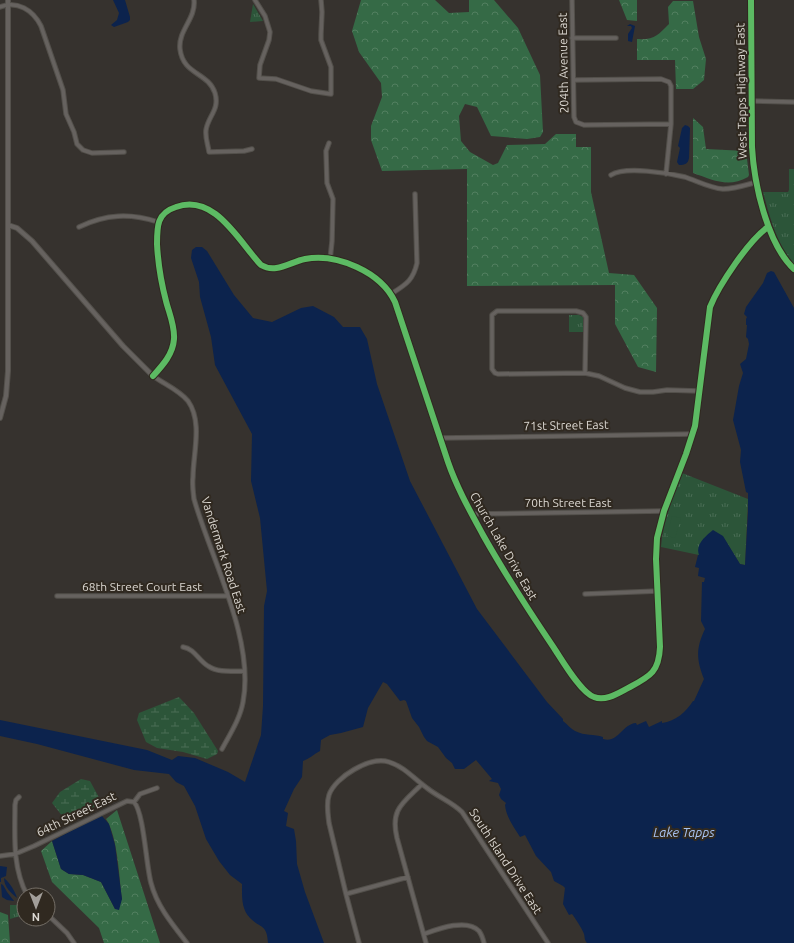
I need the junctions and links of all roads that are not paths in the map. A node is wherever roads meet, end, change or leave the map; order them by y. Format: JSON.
{"nodes":[{"id":1,"x":194,"y":0,"type":"edge"},
{"id":2,"x":255,"y":0,"type":"edge"},
{"id":3,"x":321,"y":0,"type":"edge"},
{"id":4,"x":572,"y":0,"type":"edge"},
{"id":5,"x":751,"y":0,"type":"edge"},
{"id":6,"x":8,"y":2,"type":"edge"},
{"id":7,"x":0,"y":7,"type":"edge"},
{"id":8,"x":572,"y":38,"type":"junction"},
{"id":9,"x":616,"y":38,"type":"dead end"},
{"id":10,"x":574,"y":80,"type":"junction"},
{"id":11,"x":752,"y":101,"type":"junction"},
{"id":12,"x":793,"y":102,"type":"edge"},
{"id":13,"x":671,"y":124,"type":"junction"},
{"id":14,"x":329,"y":143,"type":"dead end"},
{"id":15,"x":252,"y":149,"type":"dead end"},
{"id":16,"x":124,"y":152,"type":"dead end"},
{"id":17,"x":666,"y":174,"type":"junction"},
{"id":18,"x":611,"y":175,"type":"dead end"},
{"id":19,"x":757,"y":182,"type":"junction"},
{"id":20,"x":415,"y":194,"type":"dead end"},
{"id":21,"x":158,"y":222,"type":"junction"},
{"id":22,"x":8,"y":225,"type":"junction"},
{"id":23,"x":79,"y":227,"type":"dead end"},
{"id":24,"x":768,"y":227,"type":"junction"},
{"id":25,"x":330,"y":260,"type":"junction"},
{"id":26,"x":794,"y":269,"type":"edge"},
{"id":27,"x":391,"y":294,"type":"junction"},
{"id":28,"x":584,"y":373,"type":"junction"},
{"id":29,"x":153,"y":376,"type":"junction"},
{"id":30,"x":699,"y":391,"type":"junction"},
{"id":31,"x":0,"y":418,"type":"edge"},
{"id":32,"x":693,"y":434,"type":"junction"},
{"id":33,"x":440,"y":438,"type":"junction"},
{"id":34,"x":664,"y":511,"type":"junction"},
{"id":35,"x":472,"y":514,"type":"junction"},
{"id":36,"x":658,"y":591,"type":"junction"},
{"id":37,"x":585,"y":594,"type":"dead end"},
{"id":38,"x":57,"y":596,"type":"dead end"},
{"id":39,"x":227,"y":596,"type":"junction"},
{"id":40,"x":184,"y":647,"type":"dead end"},
{"id":41,"x":244,"y":671,"type":"junction"},
{"id":42,"x":222,"y":749,"type":"dead end"},
{"id":43,"x":422,"y":784,"type":"junction"},
{"id":44,"x":157,"y":788,"type":"dead end"},
{"id":45,"x":19,"y":797,"type":"dead end"},
{"id":46,"x":134,"y":802,"type":"junction"},
{"id":47,"x":15,"y":854,"type":"junction"},
{"id":48,"x":0,"y":856,"type":"edge"},
{"id":49,"x":408,"y":876,"type":"junction"},
{"id":50,"x":23,"y":887,"type":"edge"},
{"id":51,"x":346,"y":894,"type":"junction"},
{"id":52,"x":56,"y":923,"type":"edge"},
{"id":53,"x":424,"y":934,"type":"junction"},
{"id":54,"x":74,"y":943,"type":"edge"},
{"id":55,"x":187,"y":943,"type":"edge"},
{"id":56,"x":359,"y":943,"type":"edge"},
{"id":57,"x":426,"y":943,"type":"edge"},
{"id":58,"x":484,"y":943,"type":"edge"},
{"id":59,"x":548,"y":943,"type":"edge"}],
"edges":[{"from":1,"to":15,"type":"street"},
{"from":2,"to":3,"type":"street"},
{"from":4,"to":8,"type":"street","name":"204th Avenue East"},
{"from":5,"to":11,"type":"street","name":"West Tapps Highway East"},
{"from":6,"to":7,"type":"street"},
{"from":6,"to":16,"type":"street"},
{"from":6,"to":22,"type":"street"},
{"from":8,"to":9,"type":"street"},
{"from":8,"to":10,"type":"street","name":"204th Avenue East"},
{"from":10,"to":13,"type":"street","name":"204th Avenue East"},
{"from":10,"to":13,"type":"street"},
{"from":11,"to":12,"type":"street"},
{"from":11,"to":19,"type":"street","name":"West Tapps Highway East"},
{"from":13,"to":17,"type":"street"},
{"from":14,"to":25,"type":"street"},
{"from":17,"to":18,"type":"street"},
{"from":17,"to":19,"type":"street"},
{"from":19,"to":24,"type":"street","name":"West Tapps Highway East"},
{"from":20,"to":27,"type":"street"},
{"from":21,"to":23,"type":"street"},
{"from":21,"to":25,"type":"street","name":"Church Lake Drive East"},
{"from":21,"to":29,"type":"street"},
{"from":22,"to":29,"type":"street","name":"Vandermark Road East"},
{"from":22,"to":31,"type":"street"},
{"from":24,"to":26,"type":"street","name":"West Tapps Highway East"},
{"from":24,"to":30,"type":"street","name":"Church Lake Drive East"},
{"from":25,"to":27,"type":"street","name":"Church Lake Drive East"},
{"from":27,"to":33,"type":"street","name":"Church Lake Drive East"},
{"from":28,"to":28,"type":"street"},
{"from":28,"to":30,"type":"street"},
{"from":29,"to":39,"type":"street","name":"Vandermark Road East"},
{"from":30,"to":32,"type":"street","name":"Church Lake Drive East"},
{"from":32,"to":33,"type":"street","name":"71st Street East"},
{"from":32,"to":34,"type":"street","name":"Church Lake Drive East"},
{"from":33,"to":35,"type":"street","name":"Church Lake Drive East"},
{"from":34,"to":35,"type":"street","name":"70th Street East"},
{"from":34,"to":36,"type":"street","name":"Church Lake Drive East"},
{"from":35,"to":36,"type":"street","name":"Church Lake Drive East"},
{"from":36,"to":37,"type":"street"},
{"from":38,"to":39,"type":"street","name":"68th Street Court East"},
{"from":39,"to":41,"type":"street","name":"Vandermark Road East"},
{"from":40,"to":41,"type":"street"},
{"from":41,"to":42,"type":"street","name":"Vandermark Road East"},
{"from":43,"to":49,"type":"street"},
{"from":43,"to":51,"type":"street","name":"South Island Drive East"},
{"from":43,"to":59,"type":"street","name":"South Island Drive East"},
{"from":44,"to":46,"type":"street","name":"64th Street East"},
{"from":45,"to":47,"type":"street"},
{"from":46,"to":47,"type":"street","name":"64th Street East"},
{"from":46,"to":55,"type":"street"},
{"from":47,"to":48,"type":"street","name":"64th Street East"},
{"from":47,"to":50,"type":"street"},
{"from":49,"to":51,"type":"street"},
{"from":49,"to":53,"type":"street"},
{"from":51,"to":56,"type":"street","name":"South Island Drive East"},
{"from":52,"to":54,"type":"street"},
{"from":53,"to":57,"type":"street"},
{"from":53,"to":58,"type":"street"}]}
